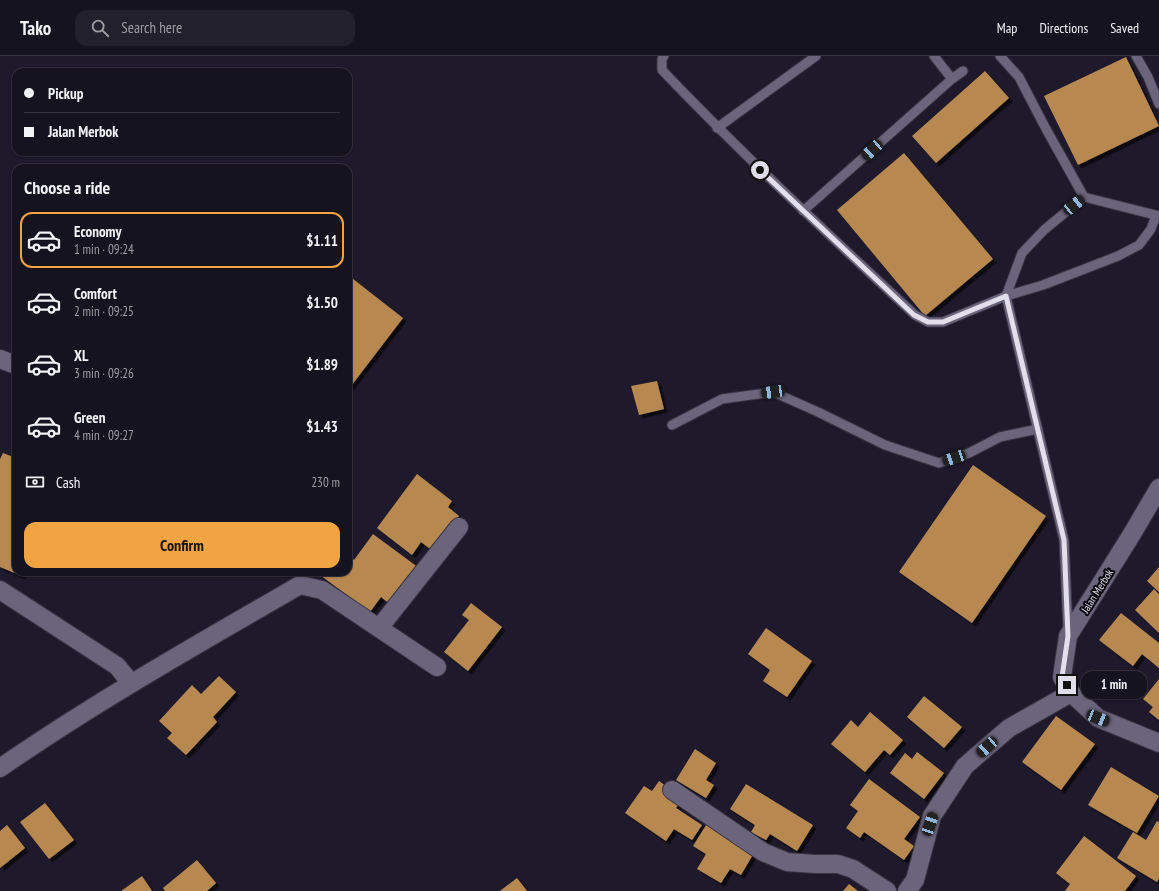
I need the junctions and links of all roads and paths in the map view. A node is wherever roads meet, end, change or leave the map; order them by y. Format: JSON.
{"nodes":[{"id":1,"x":664,"y":56,"type":"edge"},
{"id":2,"x":816,"y":56,"type":"edge"},
{"id":3,"x":934,"y":56,"type":"edge"},
{"id":4,"x":1000,"y":56,"type":"edge"},
{"id":5,"x":1136,"y":56,"type":"edge"},
{"id":6,"x":963,"y":71,"type":"dead end"},
{"id":7,"x":952,"y":79,"type":"junction"},
{"id":8,"x":1159,"y":104,"type":"edge"},
{"id":9,"x":717,"y":128,"type":"junction"},
{"id":10,"x":1084,"y":197,"type":"junction"},
{"id":11,"x":803,"y":212,"type":"junction"},
{"id":12,"x":1158,"y":216,"type":"edge"},
{"id":13,"x":1006,"y":296,"type":"junction"},
{"id":14,"x":0,"y":359,"type":"edge"},
{"id":15,"x":12,"y":363,"type":"edge"},
{"id":16,"x":672,"y":425,"type":"dead end"},
{"id":17,"x":1038,"y":429,"type":"junction"},
{"id":18,"x":1159,"y":488,"type":"edge"},
{"id":19,"x":459,"y":527,"type":"dead end"},
{"id":20,"x":0,"y":590,"type":"edge"},
{"id":21,"x":379,"y":628,"type":"junction"},
{"id":22,"x":1068,"y":636,"type":"junction"},
{"id":23,"x":437,"y":667,"type":"dead end"},
{"id":24,"x":131,"y":682,"type":"junction"},
{"id":25,"x":1071,"y":693,"type":"junction"},
{"id":26,"x":1159,"y":743,"type":"edge"},
{"id":27,"x":0,"y":768,"type":"edge"},
{"id":28,"x":672,"y":790,"type":"dead end"},
{"id":29,"x":886,"y":891,"type":"edge"},
{"id":30,"x":907,"y":891,"type":"edge"}],
"edges":[{"from":1,"to":9,"type":"lane"},
{"from":2,"to":9,"type":"lane"},
{"from":3,"to":7,"type":"lane"},
{"from":4,"to":10,"type":"lane"},
{"from":5,"to":8,"type":"lane"},
{"from":6,"to":7,"type":"lane"},
{"from":7,"to":11,"type":"lane"},
{"from":9,"to":11,"type":"lane"},
{"from":10,"to":12,"type":"lane"},
{"from":10,"to":13,"type":"lane"},
{"from":11,"to":13,"type":"lane"},
{"from":12,"to":13,"type":"lane"},
{"from":13,"to":17,"type":"lane"},
{"from":14,"to":15,"type":"street"},
{"from":16,"to":17,"type":"lane"},
{"from":17,"to":22,"type":"lane"},
{"from":18,"to":22,"type":"street","name":"Jalan Merbok"},
{"from":19,"to":21,"type":"street"},
{"from":20,"to":24,"type":"street"},
{"from":21,"to":23,"type":"street"},
{"from":21,"to":24,"type":"street"},
{"from":22,"to":25,"type":"street","name":"Jalan Merbok"},
{"from":24,"to":27,"type":"street"},
{"from":25,"to":26,"type":"street","name":"Jalan Merbok"},
{"from":25,"to":30,"type":"street"},
{"from":28,"to":29,"type":"street"}]}
